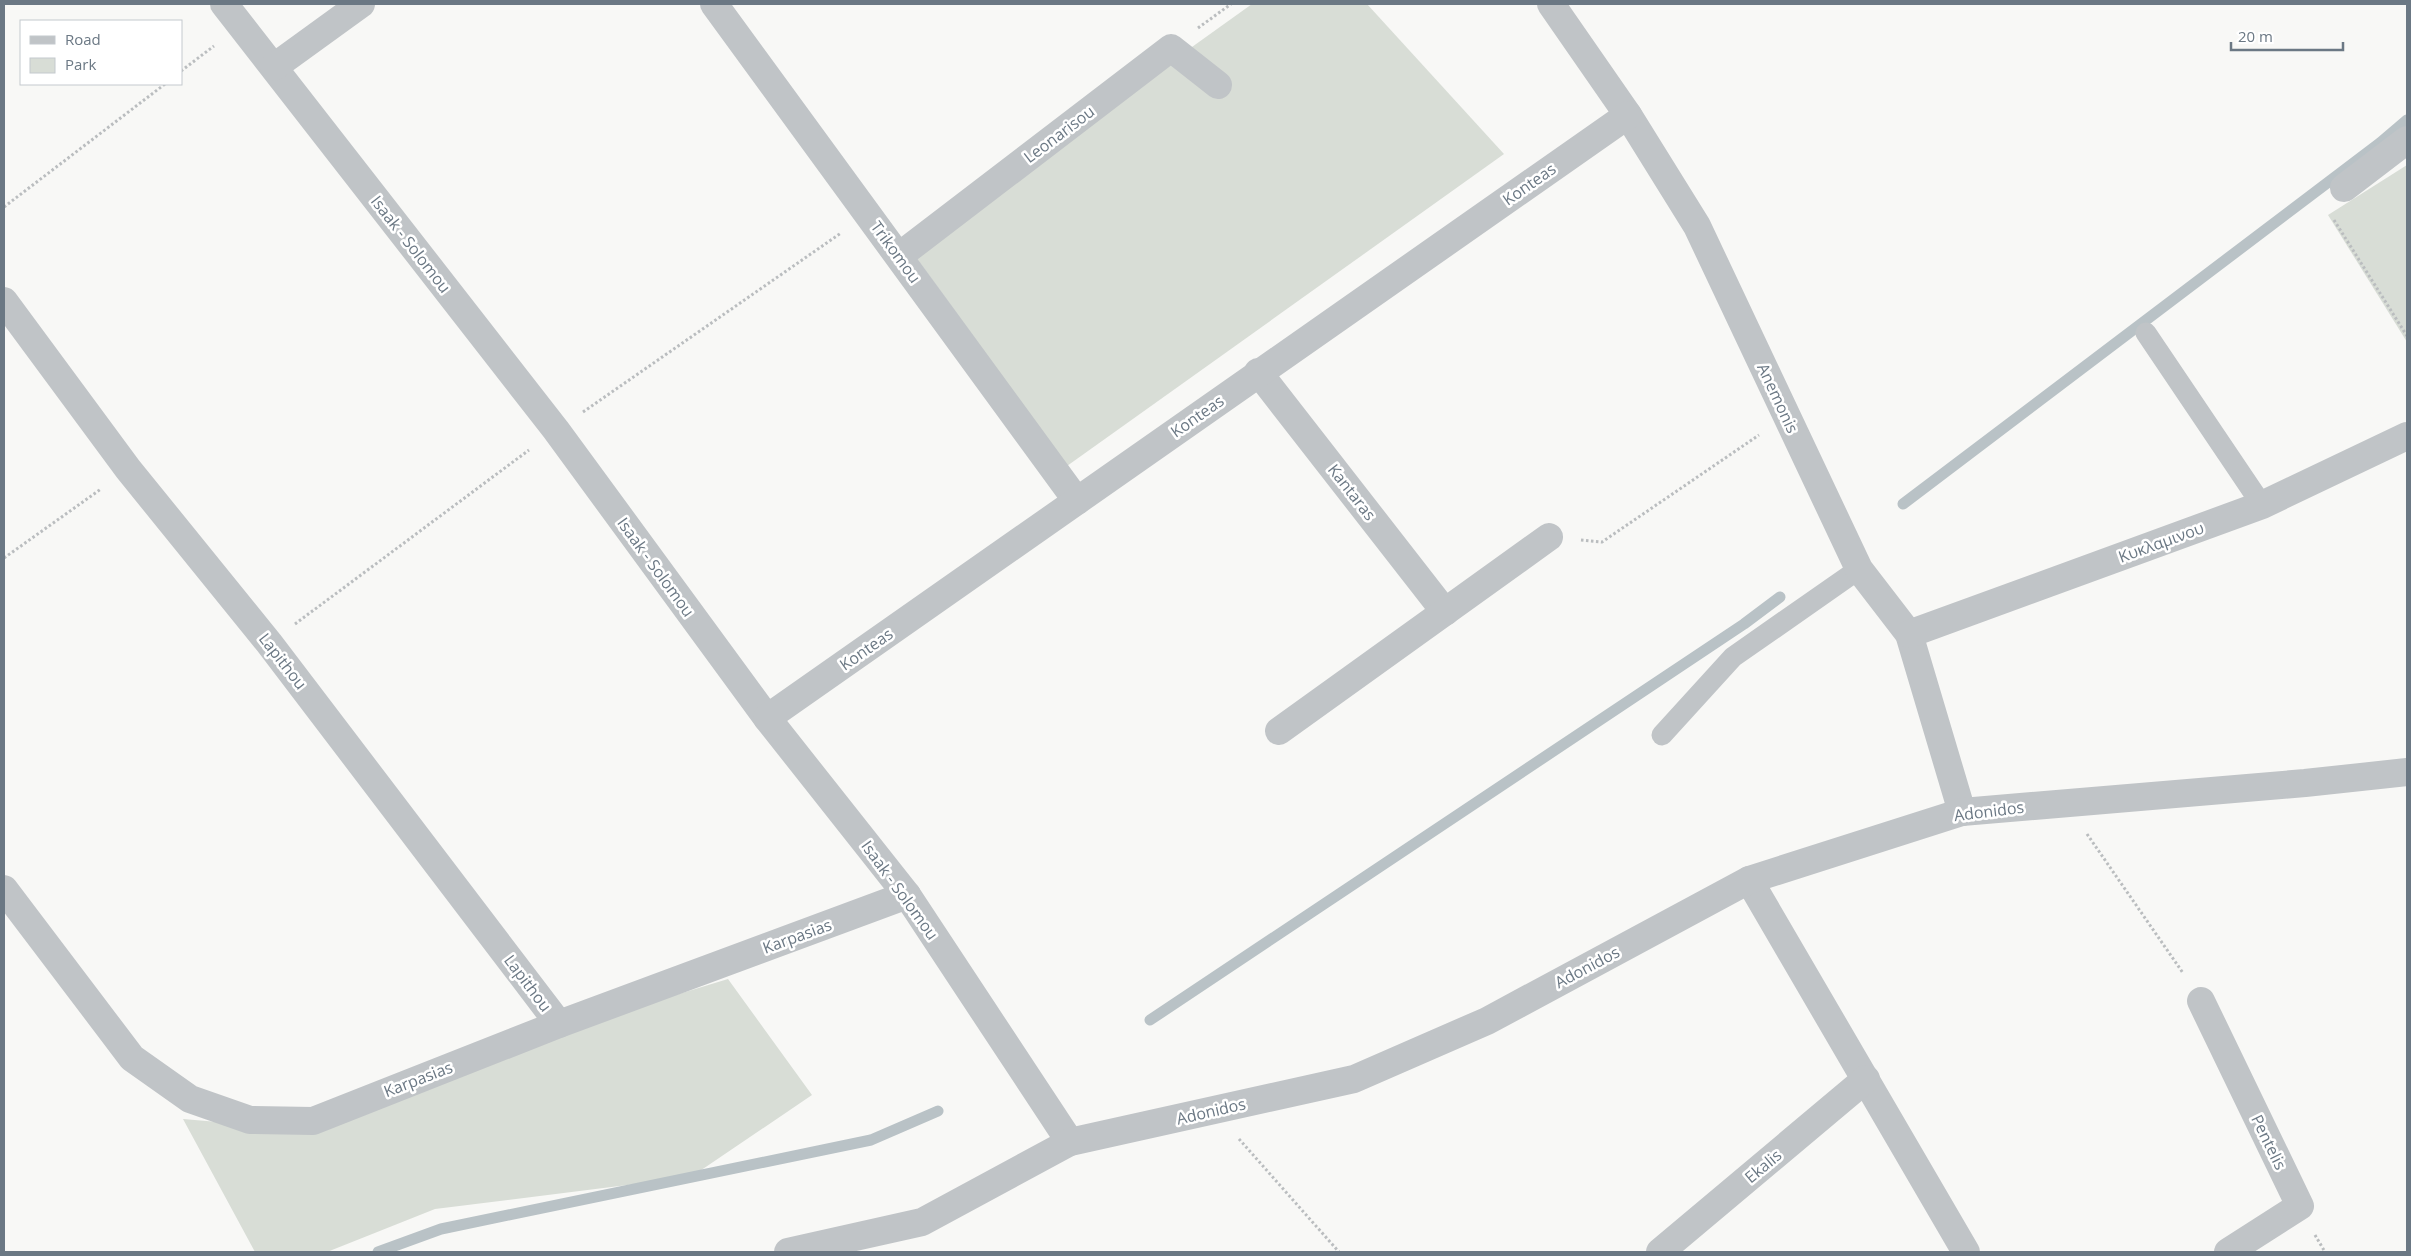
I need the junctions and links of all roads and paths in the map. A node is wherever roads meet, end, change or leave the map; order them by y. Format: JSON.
{"nodes":[{"id":1,"x":224,"y":4,"type":"edge"},
{"id":2,"x":361,"y":4,"type":"edge"},
{"id":3,"x":714,"y":4,"type":"edge"},
{"id":4,"x":1551,"y":4,"type":"edge"},
{"id":5,"x":240,"y":26,"type":"junction"},
{"id":6,"x":274,"y":67,"type":"junction"},
{"id":7,"x":182,"y":70,"type":"edge"},
{"id":8,"x":163,"y":85,"type":"edge"},
{"id":9,"x":1218,"y":86,"type":"dead end"},
{"id":10,"x":1628,"y":115,"type":"junction"},
{"id":11,"x":2407,"y":140,"type":"edge"},
{"id":12,"x":2344,"y":188,"type":"joint"},
{"id":13,"x":4,"y":206,"type":"edge"},
{"id":14,"x":898,"y":256,"type":"junction"},
{"id":15,"x":4,"y":301,"type":"edge"},
{"id":16,"x":2146,"y":333,"type":"dead end"},
{"id":17,"x":2407,"y":336,"type":"edge"},
{"id":18,"x":1258,"y":372,"type":"junction"},
{"id":19,"x":1786,"y":416,"type":"junction"},
{"id":20,"x":2407,"y":436,"type":"edge"},
{"id":21,"x":128,"y":470,"type":"junction"},
{"id":22,"x":1077,"y":501,"type":"junction"},
{"id":23,"x":2262,"y":505,"type":"junction"},
{"id":24,"x":1549,"y":537,"type":"joint"},
{"id":25,"x":4,"y":558,"type":"edge"},
{"id":26,"x":1859,"y":569,"type":"junction"},
{"id":27,"x":1445,"y":612,"type":"junction"},
{"id":28,"x":1908,"y":634,"type":"junction"},
{"id":29,"x":767,"y":718,"type":"junction"},
{"id":30,"x":1279,"y":732,"type":"dead end"},
{"id":31,"x":1662,"y":735,"type":"dead end"},
{"id":32,"x":2407,"y":772,"type":"edge"},
{"id":33,"x":2066,"y":804,"type":"junction"},
{"id":34,"x":1962,"y":812,"type":"junction"},
{"id":35,"x":1749,"y":880,"type":"junction"},
{"id":36,"x":4,"y":889,"type":"edge"},
{"id":37,"x":907,"y":895,"type":"junction"},
{"id":38,"x":2201,"y":1001,"type":"joint"},
{"id":39,"x":559,"y":1024,"type":"junction"},
{"id":40,"x":1866,"y":1079,"type":"junction"},
{"id":41,"x":1214,"y":1110,"type":"junction"},
{"id":42,"x":1070,"y":1142,"type":"junction"},
{"id":43,"x":788,"y":1252,"type":"edge"},
{"id":44,"x":1338,"y":1252,"type":"edge"},
{"id":45,"x":1660,"y":1252,"type":"edge"},
{"id":46,"x":1966,"y":1252,"type":"edge"},
{"id":47,"x":2228,"y":1252,"type":"edge"}],
"edges":[{"from":1,"to":5,"type":"street","name":"Isaak - Solomou"},
{"from":2,"to":6,"type":"street"},
{"from":3,"to":14,"type":"street","name":"Trikomou"},
{"from":4,"to":10,"type":"street","name":"Anemonis"},
{"from":5,"to":6,"type":"street","name":"Isaak - Solomou"},
{"from":5,"to":7,"type":"path"},
{"from":6,"to":29,"type":"street","name":"Isaak - Solomou"},
{"from":8,"to":13,"type":"path"},
{"from":9,"to":14,"type":"street","name":"Leonarisou"},
{"from":10,"to":18,"type":"street","name":"Konteas"},
{"from":10,"to":19,"type":"street","name":"Anemonis"},
{"from":11,"to":12,"type":"street"},
{"from":12,"to":17,"type":"path"},
{"from":14,"to":22,"type":"street","name":"Trikomou"},
{"from":15,"to":21,"type":"street","name":"Lapithou"},
{"from":16,"to":23,"type":"lane"},
{"from":18,"to":22,"type":"street","name":"Konteas"},
{"from":18,"to":27,"type":"street","name":"Kantaras"},
{"from":19,"to":24,"type":"path"},
{"from":19,"to":26,"type":"street","name":"Anemonis"},
{"from":20,"to":23,"type":"street","name":"Κυκλαμινου"},
{"from":21,"to":25,"type":"path"},
{"from":21,"to":39,"type":"street","name":"Lapithou"},
{"from":22,"to":29,"type":"street","name":"Konteas"},
{"from":23,"to":28,"type":"street","name":"Κυκλαμινου"},
{"from":24,"to":27,"type":"street"},
{"from":26,"to":28,"type":"street","name":"Anemonis"},
{"from":26,"to":31,"type":"lane"},
{"from":27,"to":30,"type":"street"},
{"from":28,"to":34,"type":"street","name":"Anemonis"},
{"from":29,"to":37,"type":"street","name":"Isaak - Solomou"},
{"from":32,"to":33,"type":"street","name":"Adonidos"},
{"from":33,"to":34,"type":"street","name":"Adonidos"},
{"from":33,"to":38,"type":"path"},
{"from":34,"to":35,"type":"street","name":"Adonidos"},
{"from":35,"to":40,"type":"street"},
{"from":35,"to":41,"type":"street","name":"Adonidos"},
{"from":36,"to":39,"type":"street","name":"Karpasias"},
{"from":37,"to":39,"type":"street","name":"Karpasias"},
{"from":37,"to":42,"type":"street","name":"Isaak - Solomou"},
{"from":38,"to":47,"type":"street","name":"Pentelis"},
{"from":40,"to":45,"type":"street","name":"Ekalis"},
{"from":40,"to":46,"type":"street"},
{"from":41,"to":42,"type":"street","name":"Adonidos"},
{"from":41,"to":44,"type":"path"},
{"from":42,"to":43,"type":"street","name":"Adonidos"}]}
